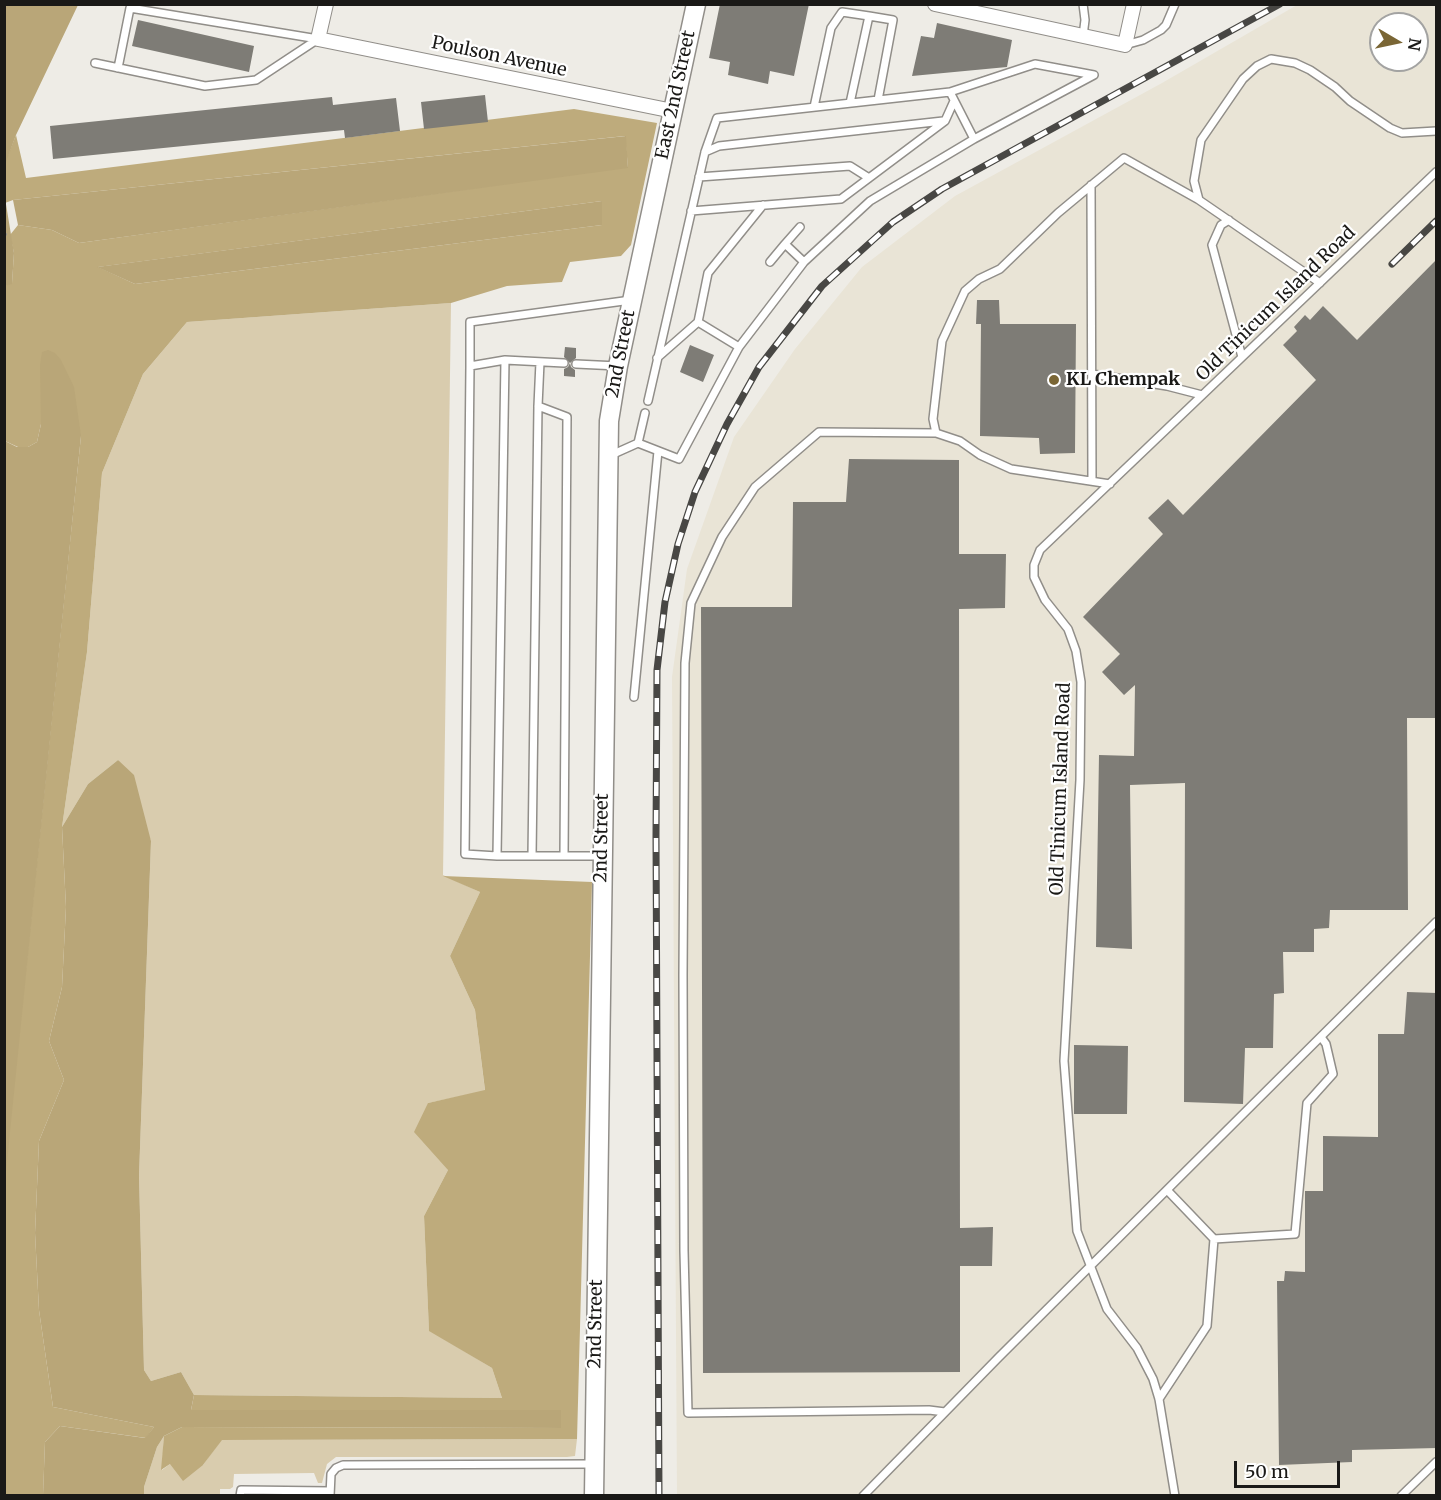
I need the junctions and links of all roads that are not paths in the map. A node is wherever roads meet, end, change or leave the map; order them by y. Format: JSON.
{"nodes":[{"id":1,"x":326,"y":4,"type":"edge"},
{"id":2,"x":696,"y":4,"type":"edge"},
{"id":3,"x":935,"y":4,"type":"edge"},
{"id":4,"x":1083,"y":4,"type":"edge"},
{"id":5,"x":1134,"y":4,"type":"edge"},
{"id":6,"x":1175,"y":4,"type":"edge"},
{"id":7,"x":962,"y":7,"type":"edge"},
{"id":8,"x":869,"y":16,"type":"junction"},
{"id":9,"x":1083,"y":36,"type":"junction"},
{"id":10,"x":318,"y":39,"type":"junction"},
{"id":11,"x":1125,"y":45,"type":"junction"},
{"id":12,"x":95,"y":63,"type":"dead end"},
{"id":13,"x":118,"y":68,"type":"junction"},
{"id":14,"x":950,"y":92,"type":"junction"},
{"id":15,"x":878,"y":100,"type":"junction"},
{"id":16,"x":954,"y":101,"type":"junction"},
{"id":17,"x":850,"y":103,"type":"junction"},
{"id":18,"x":814,"y":107,"type":"junction"},
{"id":19,"x":673,"y":111,"type":"junction"},
{"id":20,"x":945,"y":121,"type":"junction"},
{"id":21,"x":1437,"y":131,"type":"edge"},
{"id":22,"x":974,"y":139,"type":"junction"},
{"id":23,"x":705,"y":152,"type":"junction"},
{"id":24,"x":1437,"y":172,"type":"edge"},
{"id":25,"x":699,"y":177,"type":"junction"},
{"id":26,"x":869,"y":178,"type":"junction"},
{"id":27,"x":1091,"y":185,"type":"junction"},
{"id":28,"x":656,"y":186,"type":"joint"},
{"id":29,"x":1199,"y":200,"type":"junction"},
{"id":30,"x":763,"y":205,"type":"junction"},
{"id":31,"x":691,"y":211,"type":"junction"},
{"id":32,"x":1228,"y":220,"type":"junction"},
{"id":33,"x":800,"y":227,"type":"dead end"},
{"id":34,"x":785,"y":244,"type":"junction"},
{"id":35,"x":770,"y":262,"type":"dead end"},
{"id":36,"x":804,"y":262,"type":"junction"},
{"id":37,"x":1320,"y":283,"type":"junction"},
{"id":38,"x":632,"y":300,"type":"junction"},
{"id":39,"x":698,"y":322,"type":"junction"},
{"id":40,"x":739,"y":347,"type":"junction"},
{"id":41,"x":1242,"y":357,"type":"junction"},
{"id":42,"x":657,"y":358,"type":"junction"},
{"id":43,"x":505,"y":360,"type":"junction"},
{"id":44,"x":540,"y":362,"type":"junction"},
{"id":45,"x":564,"y":363,"type":"dead end"},
{"id":46,"x":576,"y":364,"type":"dead end"},
{"id":47,"x":470,"y":366,"type":"junction"},
{"id":48,"x":618,"y":366,"type":"junction"},
{"id":49,"x":1092,"y":374,"type":"junction"},
{"id":50,"x":1202,"y":395,"type":"junction"},
{"id":51,"x":648,"y":401,"type":"dead end"},
{"id":52,"x":538,"y":406,"type":"junction"},
{"id":53,"x":645,"y":413,"type":"dead end"},
{"id":54,"x":936,"y":433,"type":"junction"},
{"id":55,"x":638,"y":443,"type":"junction"},
{"id":56,"x":658,"y":451,"type":"junction"},
{"id":57,"x":607,"y":457,"type":"junction"},
{"id":58,"x":1092,"y":481,"type":"junction"},
{"id":59,"x":1110,"y":484,"type":"junction"},
{"id":60,"x":634,"y":697,"type":"dead end"},
{"id":61,"x":497,"y":856,"type":"junction"},
{"id":62,"x":532,"y":856,"type":"junction"},
{"id":63,"x":564,"y":856,"type":"junction"},
{"id":64,"x":602,"y":856,"type":"junction"},
{"id":65,"x":1437,"y":922,"type":"edge"},
{"id":66,"x":1321,"y":1037,"type":"junction"},
{"id":67,"x":1167,"y":1190,"type":"junction"},
{"id":68,"x":1214,"y":1239,"type":"junction"},
{"id":69,"x":1090,"y":1266,"type":"junction"},
{"id":70,"x":1159,"y":1399,"type":"junction"},
{"id":71,"x":945,"y":1412,"type":"junction"},
{"id":72,"x":1437,"y":1462,"type":"edge"},
{"id":73,"x":595,"y":1464,"type":"junction"},
{"id":74,"x":330,"y":1493,"type":"edge"},
{"id":75,"x":240,"y":1496,"type":"edge"},
{"id":76,"x":594,"y":1496,"type":"edge"},
{"id":77,"x":863,"y":1496,"type":"edge"},
{"id":78,"x":1175,"y":1496,"type":"edge"},
{"id":79,"x":1401,"y":1496,"type":"edge"}],
"edges":[{"from":1,"to":10,"type":"street"},
{"from":2,"to":19,"type":"street","name":"East 2nd Street"},
{"from":3,"to":7,"type":"street"},
{"from":4,"to":9,"type":"lane"},
{"from":5,"to":11,"type":"street"},
{"from":6,"to":11,"type":"lane"},
{"from":7,"to":9,"type":"street"},
{"from":8,"to":15,"type":"lane"},
{"from":8,"to":17,"type":"lane"},
{"from":8,"to":18,"type":"lane"},
{"from":9,"to":11,"type":"street"},
{"from":10,"to":13,"type":"lane"},
{"from":10,"to":13,"type":"lane"},
{"from":10,"to":19,"type":"street","name":"Poulson Avenue"},
{"from":12,"to":13,"type":"lane"},
{"from":14,"to":15,"type":"lane"},
{"from":14,"to":16,"type":"lane"},
{"from":14,"to":22,"type":"lane"},
{"from":15,"to":17,"type":"lane"},
{"from":16,"to":20,"type":"lane"},
{"from":16,"to":22,"type":"lane"},
{"from":17,"to":18,"type":"lane"},
{"from":18,"to":23,"type":"lane"},
{"from":19,"to":28,"type":"street","name":"East 2nd Street"},
{"from":20,"to":23,"type":"lane"},
{"from":20,"to":26,"type":"lane"},
{"from":21,"to":29,"type":"lane"},
{"from":22,"to":36,"type":"lane"},
{"from":23,"to":25,"type":"lane"},
{"from":24,"to":37,"type":"lane","name":"Old Tinicum Island Road"},
{"from":25,"to":26,"type":"lane"},
{"from":25,"to":31,"type":"lane"},
{"from":26,"to":30,"type":"lane"},
{"from":27,"to":29,"type":"lane"},
{"from":27,"to":49,"type":"lane"},
{"from":27,"to":54,"type":"lane"},
{"from":28,"to":38,"type":"street","name":"2nd Street"},
{"from":29,"to":32,"type":"lane"},
{"from":30,"to":31,"type":"lane"},
{"from":30,"to":39,"type":"lane"},
{"from":31,"to":42,"type":"lane"},
{"from":32,"to":37,"type":"lane"},
{"from":32,"to":41,"type":"lane"},
{"from":33,"to":34,"type":"lane"},
{"from":34,"to":35,"type":"lane"},
{"from":34,"to":36,"type":"lane"},
{"from":36,"to":40,"type":"lane"},
{"from":37,"to":41,"type":"lane","name":"Old Tinicum Island Road"},
{"from":38,"to":47,"type":"lane"},
{"from":38,"to":48,"type":"street","name":"2nd Street"},
{"from":39,"to":40,"type":"lane"},
{"from":39,"to":42,"type":"lane"},
{"from":40,"to":56,"type":"lane"},
{"from":41,"to":50,"type":"lane","name":"Old Tinicum Island Road"},
{"from":42,"to":51,"type":"lane"},
{"from":43,"to":44,"type":"lane"},
{"from":43,"to":47,"type":"lane"},
{"from":43,"to":61,"type":"lane"},
{"from":44,"to":45,"type":"lane"},
{"from":44,"to":52,"type":"lane"},
{"from":46,"to":48,"type":"lane"},
{"from":47,"to":61,"type":"lane"},
{"from":48,"to":57,"type":"street","name":"2nd Street"},
{"from":49,"to":50,"type":"lane"},
{"from":49,"to":58,"type":"lane"},
{"from":50,"to":59,"type":"lane","name":"Old Tinicum Island Road"},
{"from":52,"to":62,"type":"lane"},
{"from":52,"to":63,"type":"lane"},
{"from":53,"to":55,"type":"lane"},
{"from":54,"to":58,"type":"lane"},
{"from":54,"to":71,"type":"lane"},
{"from":55,"to":56,"type":"lane"},
{"from":55,"to":57,"type":"lane"},
{"from":56,"to":60,"type":"lane"},
{"from":57,"to":64,"type":"street","name":"2nd Street"},
{"from":58,"to":59,"type":"lane"},
{"from":59,"to":69,"type":"lane","name":"Old Tinicum Island Road"},
{"from":61,"to":62,"type":"lane"},
{"from":62,"to":63,"type":"lane"},
{"from":63,"to":64,"type":"lane"},
{"from":64,"to":73,"type":"street","name":"2nd Street"},
{"from":65,"to":66,"type":"lane"},
{"from":66,"to":67,"type":"lane"},
{"from":66,"to":68,"type":"lane"},
{"from":67,"to":68,"type":"lane"},
{"from":67,"to":69,"type":"lane"},
{"from":68,"to":70,"type":"lane"},
{"from":69,"to":70,"type":"lane","name":"Old Tinicum Island Road"},
{"from":69,"to":71,"type":"lane"},
{"from":70,"to":78,"type":"lane","name":"Old Tinicum Island Road"},
{"from":71,"to":77,"type":"lane"},
{"from":72,"to":79,"type":"lane"},
{"from":73,"to":74,"type":"lane"},
{"from":73,"to":76,"type":"street","name":"2nd Street"},
{"from":74,"to":75,"type":"lane"}]}
